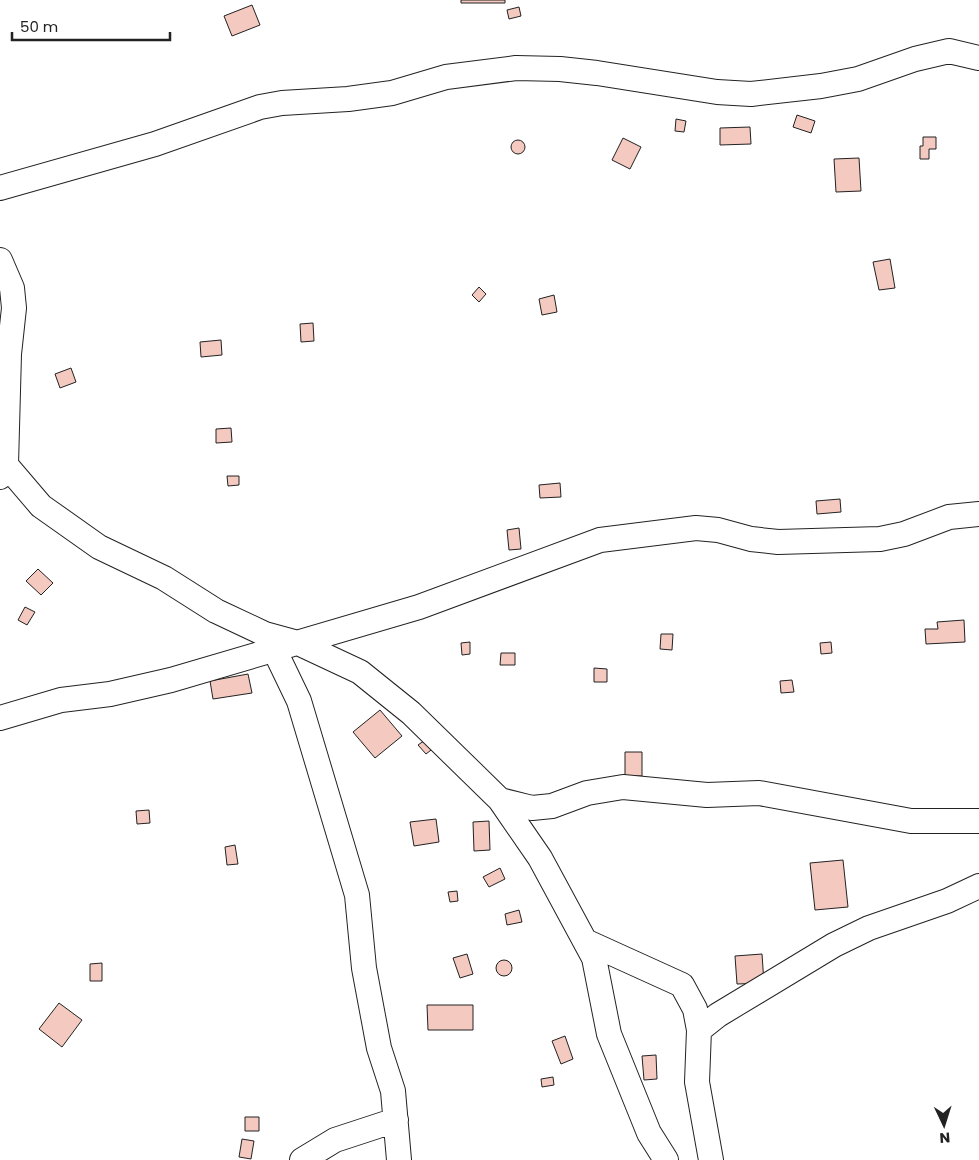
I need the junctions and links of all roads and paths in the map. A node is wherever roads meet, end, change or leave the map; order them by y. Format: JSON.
{"nodes":[{"id":1,"x":979,"y":58,"type":"edge"},
{"id":2,"x":0,"y":188,"type":"edge"},
{"id":3,"x":0,"y":260,"type":"edge"},
{"id":4,"x":3,"y":471,"type":"edge"},
{"id":5,"x":979,"y":514,"type":"edge"},
{"id":6,"x":298,"y":643,"type":"junction"},
{"id":7,"x":274,"y":650,"type":"junction"},
{"id":8,"x":0,"y":718,"type":"edge"},
{"id":9,"x":500,"y":800,"type":"junction"},
{"id":10,"x":979,"y":822,"type":"edge"},
{"id":11,"x":979,"y":886,"type":"edge"},
{"id":12,"x":585,"y":941,"type":"junction"},
{"id":13,"x":699,"y":1030,"type":"junction"},
{"id":14,"x":396,"y":1120,"type":"junction"},
{"id":15,"x":302,"y":1160,"type":"edge"},
{"id":16,"x":399,"y":1160,"type":"edge"},
{"id":17,"x":666,"y":1160,"type":"edge"},
{"id":18,"x":711,"y":1160,"type":"edge"}],
"edges":[{"from":1,"to":2,"type":"street"},
{"from":3,"to":4,"type":"street"},
{"from":4,"to":6,"type":"street"},
{"from":5,"to":6,"type":"street"},
{"from":6,"to":7,"type":"street"},
{"from":6,"to":9,"type":"street"},
{"from":7,"to":8,"type":"street"},
{"from":7,"to":14,"type":"street"},
{"from":9,"to":10,"type":"street"},
{"from":9,"to":12,"type":"street"},
{"from":11,"to":13,"type":"street"},
{"from":12,"to":13,"type":"street"},
{"from":12,"to":17,"type":"street"},
{"from":13,"to":18,"type":"street"},
{"from":14,"to":15,"type":"street"},
{"from":14,"to":16,"type":"street"}]}
